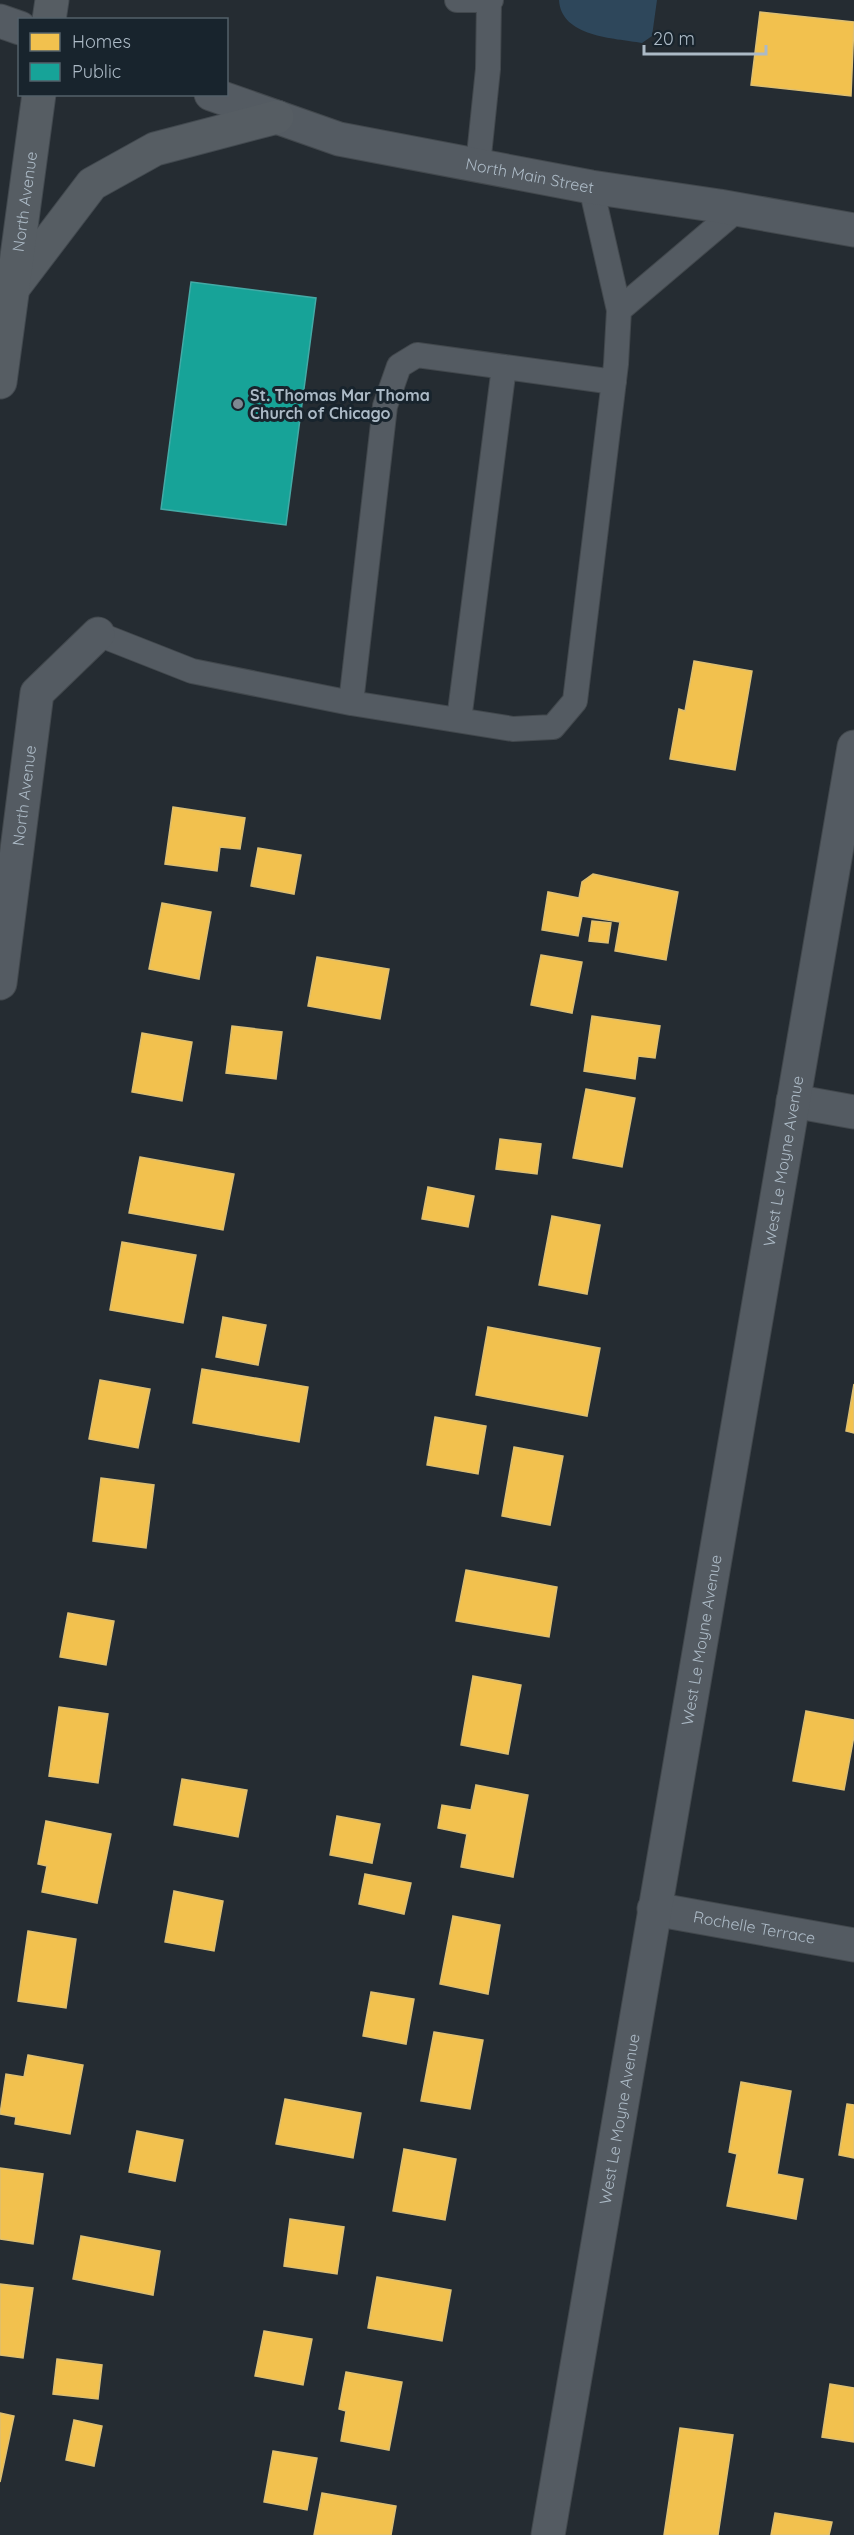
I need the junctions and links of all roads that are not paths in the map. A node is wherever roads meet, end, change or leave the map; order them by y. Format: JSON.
{"nodes":[{"id":1,"x":52,"y":0,"type":"edge"},
{"id":2,"x":457,"y":0,"type":"edge"},
{"id":3,"x":490,"y":1,"type":"edge"},
{"id":4,"x":49,"y":18,"type":"edge"},
{"id":5,"x":0,"y":21,"type":"edge"},
{"id":6,"x":18,"y":27,"type":"edge"},
{"id":7,"x":39,"y":96,"type":"edge"},
{"id":8,"x":217,"y":96,"type":"edge"},
{"id":9,"x":277,"y":117,"type":"junction"},
{"id":10,"x":478,"y":165,"type":"junction"},
{"id":11,"x":591,"y":187,"type":"junction"},
{"id":12,"x":738,"y":209,"type":"junction"},
{"id":13,"x":854,"y":230,"type":"edge"},
{"id":14,"x":13,"y":288,"type":"junction"},
{"id":15,"x":619,"y":310,"type":"junction"},
{"id":16,"x":504,"y":367,"type":"junction"},
{"id":17,"x":0,"y":382,"type":"edge"},
{"id":18,"x":614,"y":382,"type":"junction"},
{"id":19,"x":98,"y":634,"type":"joint"},
{"id":20,"x":351,"y":703,"type":"junction"},
{"id":21,"x":459,"y":720,"type":"junction"},
{"id":22,"x":854,"y":747,"type":"edge"},
{"id":23,"x":0,"y":983,"type":"edge"},
{"id":24,"x":793,"y":1101,"type":"junction"},
{"id":25,"x":854,"y":1112,"type":"edge"},
{"id":26,"x":654,"y":1909,"type":"junction"},
{"id":27,"x":854,"y":1945,"type":"edge"},
{"id":28,"x":548,"y":2535,"type":"edge"}],
"edges":[{"from":1,"to":4,"type":"main road"},
{"from":2,"to":3,"type":"lane"},
{"from":3,"to":10,"type":"lane"},
{"from":5,"to":6,"type":"street"},
{"from":7,"to":14,"type":"main road","name":"North Avenue"},
{"from":8,"to":9,"type":"street","name":"North Main Street"},
{"from":9,"to":10,"type":"street","name":"North Main Street"},
{"from":9,"to":14,"type":"main road"},
{"from":10,"to":11,"type":"street","name":"North Main Street"},
{"from":11,"to":12,"type":"street","name":"North Main Street"},
{"from":11,"to":15,"type":"lane"},
{"from":12,"to":13,"type":"street","name":"North Main Street"},
{"from":12,"to":15,"type":"lane"},
{"from":14,"to":17,"type":"main road","name":"North Avenue"},
{"from":15,"to":18,"type":"lane"},
{"from":16,"to":18,"type":"lane"},
{"from":16,"to":20,"type":"lane"},
{"from":16,"to":21,"type":"lane"},
{"from":18,"to":21,"type":"lane"},
{"from":19,"to":20,"type":"lane"},
{"from":19,"to":23,"type":"street","name":"North Avenue"},
{"from":20,"to":21,"type":"lane"},
{"from":22,"to":24,"type":"street","name":"West Le Moyne Avenue"},
{"from":24,"to":25,"type":"street"},
{"from":24,"to":26,"type":"street","name":"West Le Moyne Avenue"},
{"from":26,"to":27,"type":"street","name":"Rochelle Terrace"},
{"from":26,"to":28,"type":"street","name":"West Le Moyne Avenue"}]}
